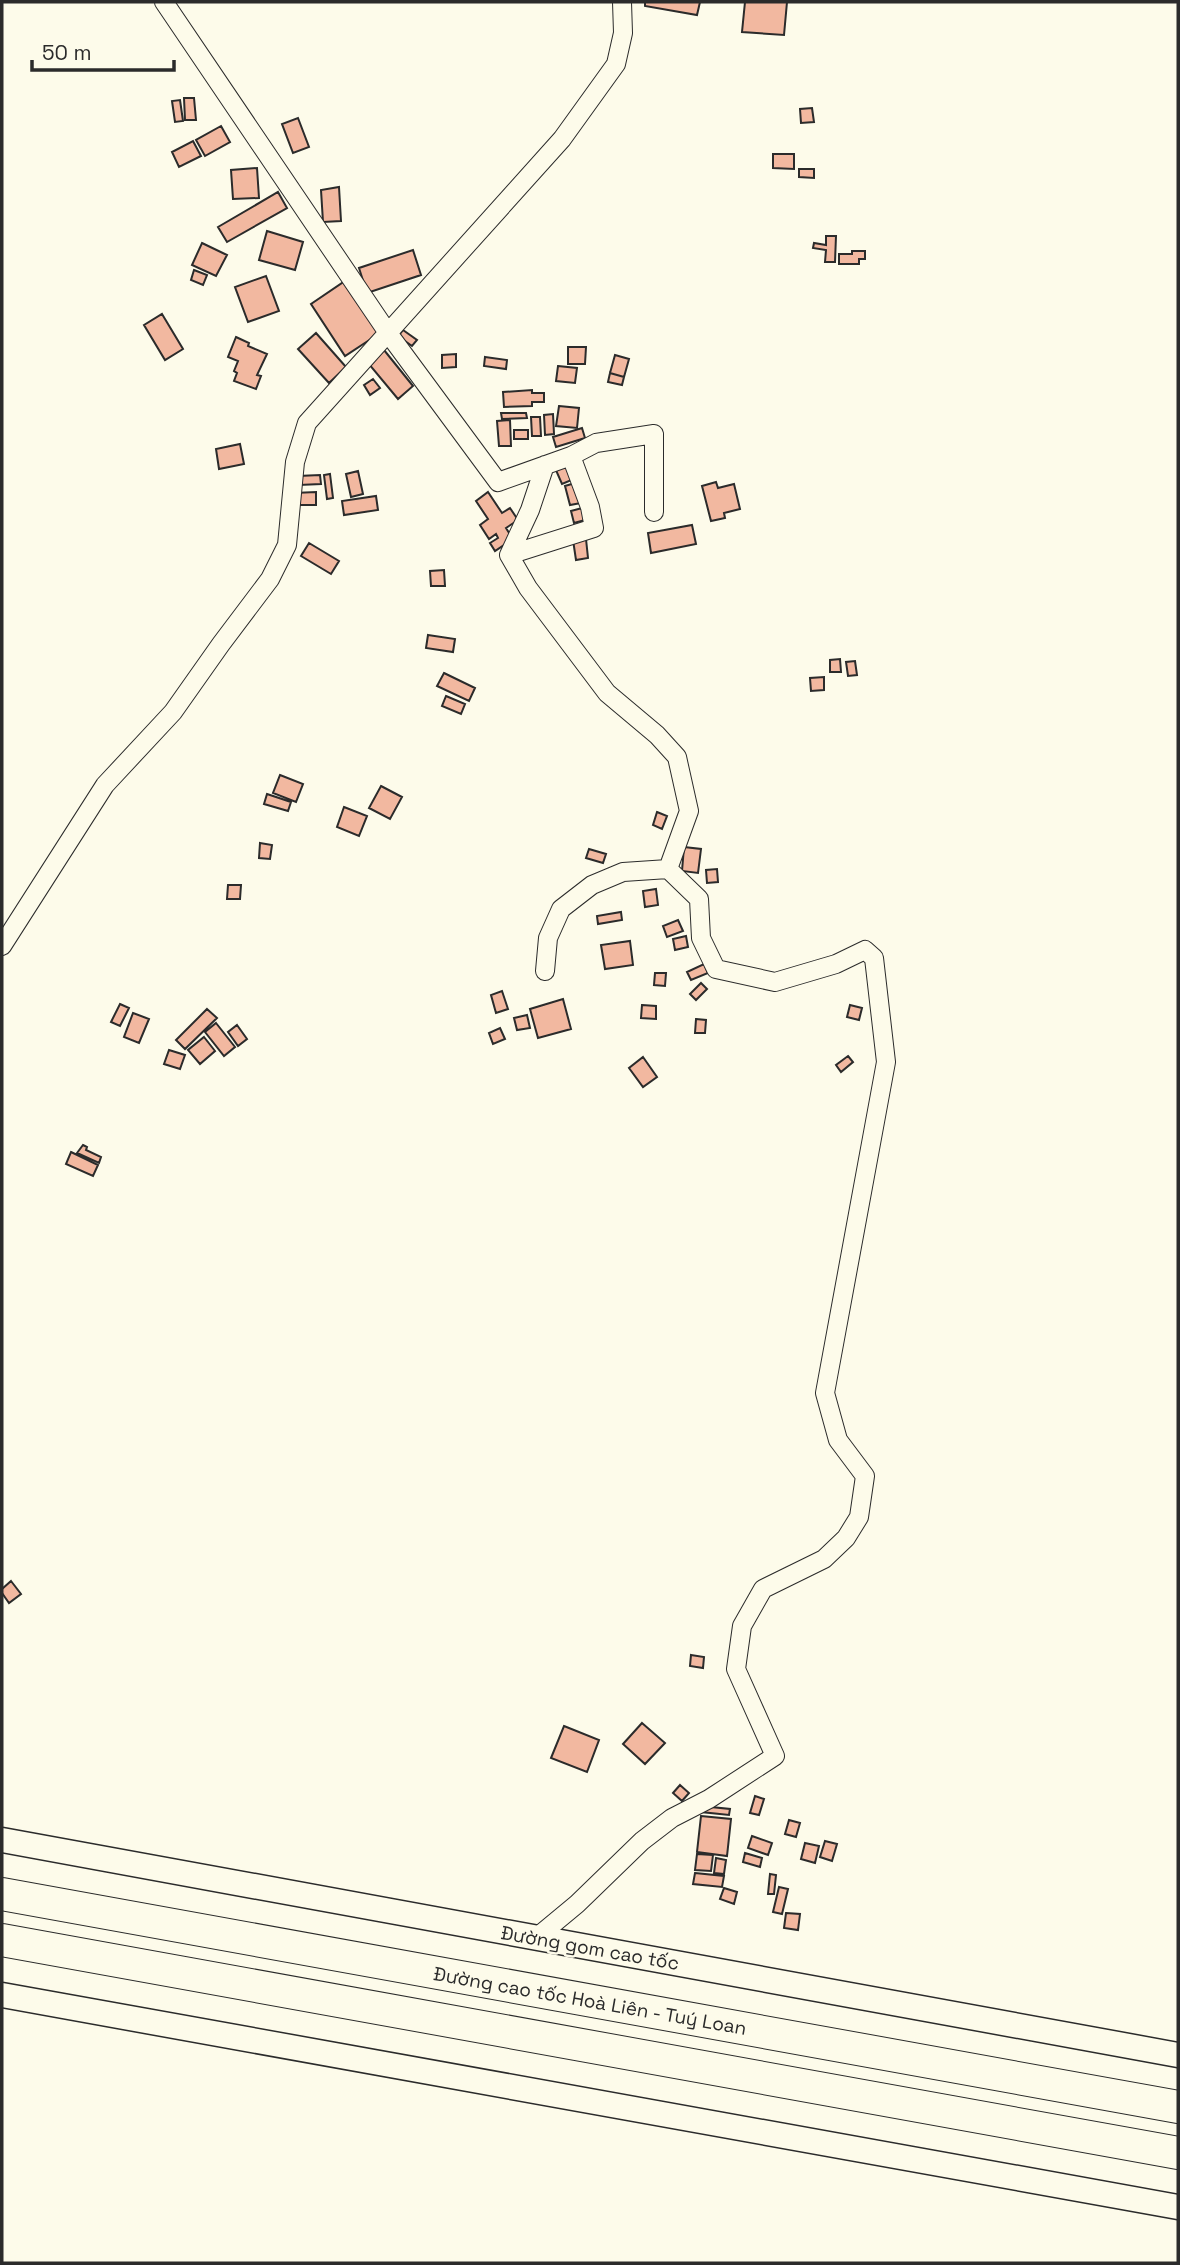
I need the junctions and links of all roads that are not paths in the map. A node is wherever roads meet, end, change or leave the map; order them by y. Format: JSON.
{"nodes":[{"id":1,"x":164,"y":2,"type":"edge"},
{"id":2,"x":622,"y":2,"type":"edge"},
{"id":3,"x":388,"y":333,"type":"junction"},
{"id":4,"x":571,"y":456,"type":"junction"},
{"id":5,"x":545,"y":466,"type":"junction"},
{"id":6,"x":654,"y":512,"type":"dead end"},
{"id":7,"x":509,"y":555,"type":"junction"},
{"id":8,"x":668,"y":869,"type":"junction"},
{"id":9,"x":2,"y":946,"type":"edge"},
{"id":10,"x":545,"y":971,"type":"dead end"},
{"id":11,"x":2,"y":1840,"type":"edge"},
{"id":12,"x":2,"y":1894,"type":"edge"},
{"id":13,"x":536,"y":1938,"type":"junction"},
{"id":14,"x":2,"y":1940,"type":"edge"},
{"id":15,"x":2,"y":1995,"type":"edge"},
{"id":16,"x":1178,"y":2054,"type":"edge"},
{"id":17,"x":1178,"y":2107,"type":"edge"},
{"id":18,"x":1178,"y":2153,"type":"edge"},
{"id":19,"x":1178,"y":2207,"type":"edge"}],
"edges":[{"from":1,"to":3,"type":"street"},
{"from":2,"to":3,"type":"street"},
{"from":3,"to":5,"type":"street"},
{"from":3,"to":9,"type":"street"},
{"from":4,"to":5,"type":"street"},
{"from":4,"to":6,"type":"street"},
{"from":4,"to":7,"type":"street"},
{"from":5,"to":7,"type":"street"},
{"from":7,"to":8,"type":"street"},
{"from":8,"to":10,"type":"street"},
{"from":8,"to":13,"type":"street"},
{"from":11,"to":13,"type":"main road","name":"Đường gom cao tốc"},
{"from":12,"to":17,"type":"highway","name":"Đường cao tốc Hoà Liên - Tuý Loan"},
{"from":13,"to":16,"type":"main road","name":"Đường gom cao tốc"},
{"from":14,"to":18,"type":"highway"},
{"from":15,"to":19,"type":"main road"}]}
